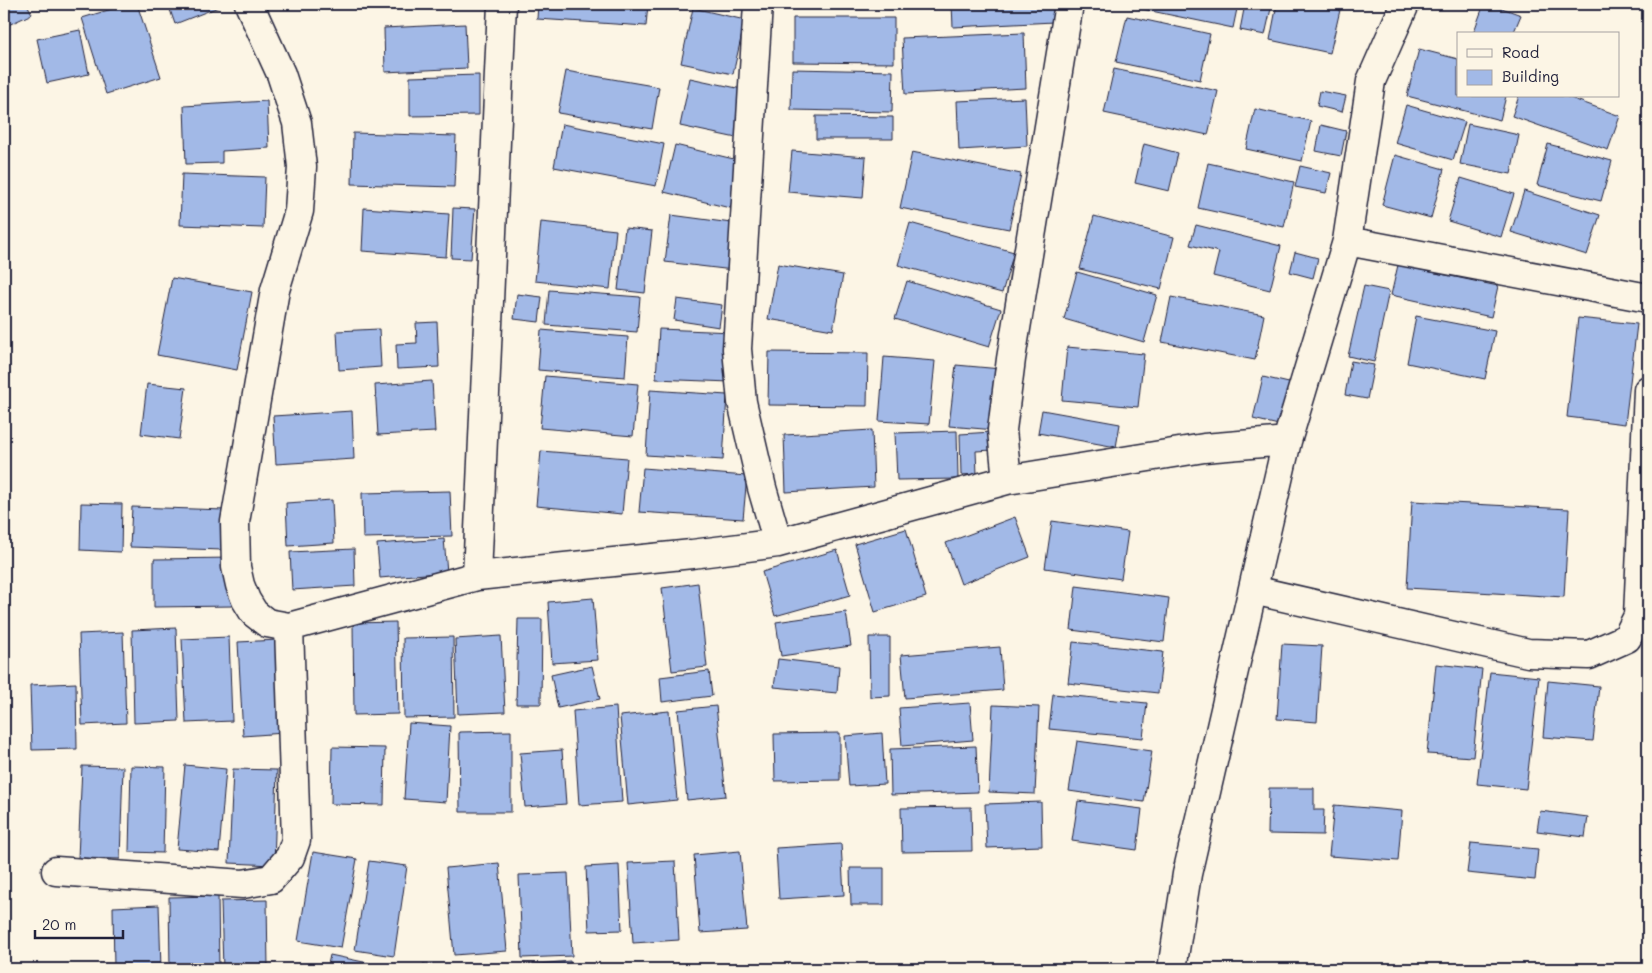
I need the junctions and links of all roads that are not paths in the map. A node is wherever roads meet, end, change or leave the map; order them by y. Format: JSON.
{"nodes":[{"id":1,"x":249,"y":4,"type":"edge"},
{"id":2,"x":502,"y":4,"type":"edge"},
{"id":3,"x":758,"y":4,"type":"edge"},
{"id":4,"x":1069,"y":4,"type":"edge"},
{"id":5,"x":1405,"y":4,"type":"edge"},
{"id":6,"x":1347,"y":241,"type":"junction"},
{"id":7,"x":1648,"y":298,"type":"edge"},
{"id":8,"x":1648,"y":390,"type":"edge"},
{"id":9,"x":1288,"y":441,"type":"junction"},
{"id":10,"x":1007,"y":480,"type":"junction"},
{"id":11,"x":778,"y":543,"type":"junction"},
{"id":12,"x":477,"y":576,"type":"junction"},
{"id":13,"x":1253,"y":590,"type":"junction"},
{"id":14,"x":289,"y":627,"type":"junction"},
{"id":15,"x":56,"y":871,"type":"dead end"},
{"id":16,"x":1172,"y":969,"type":"edge"}],
"edges":[{"from":1,"to":14,"type":"street"},
{"from":2,"to":12,"type":"street"},
{"from":3,"to":11,"type":"street"},
{"from":4,"to":10,"type":"street"},
{"from":5,"to":6,"type":"street"},
{"from":6,"to":7,"type":"street"},
{"from":6,"to":9,"type":"street"},
{"from":8,"to":13,"type":"street"},
{"from":9,"to":10,"type":"street"},
{"from":9,"to":13,"type":"street"},
{"from":10,"to":11,"type":"street"},
{"from":11,"to":12,"type":"street"},
{"from":12,"to":14,"type":"street"},
{"from":13,"to":16,"type":"street"},
{"from":14,"to":15,"type":"street"}]}
